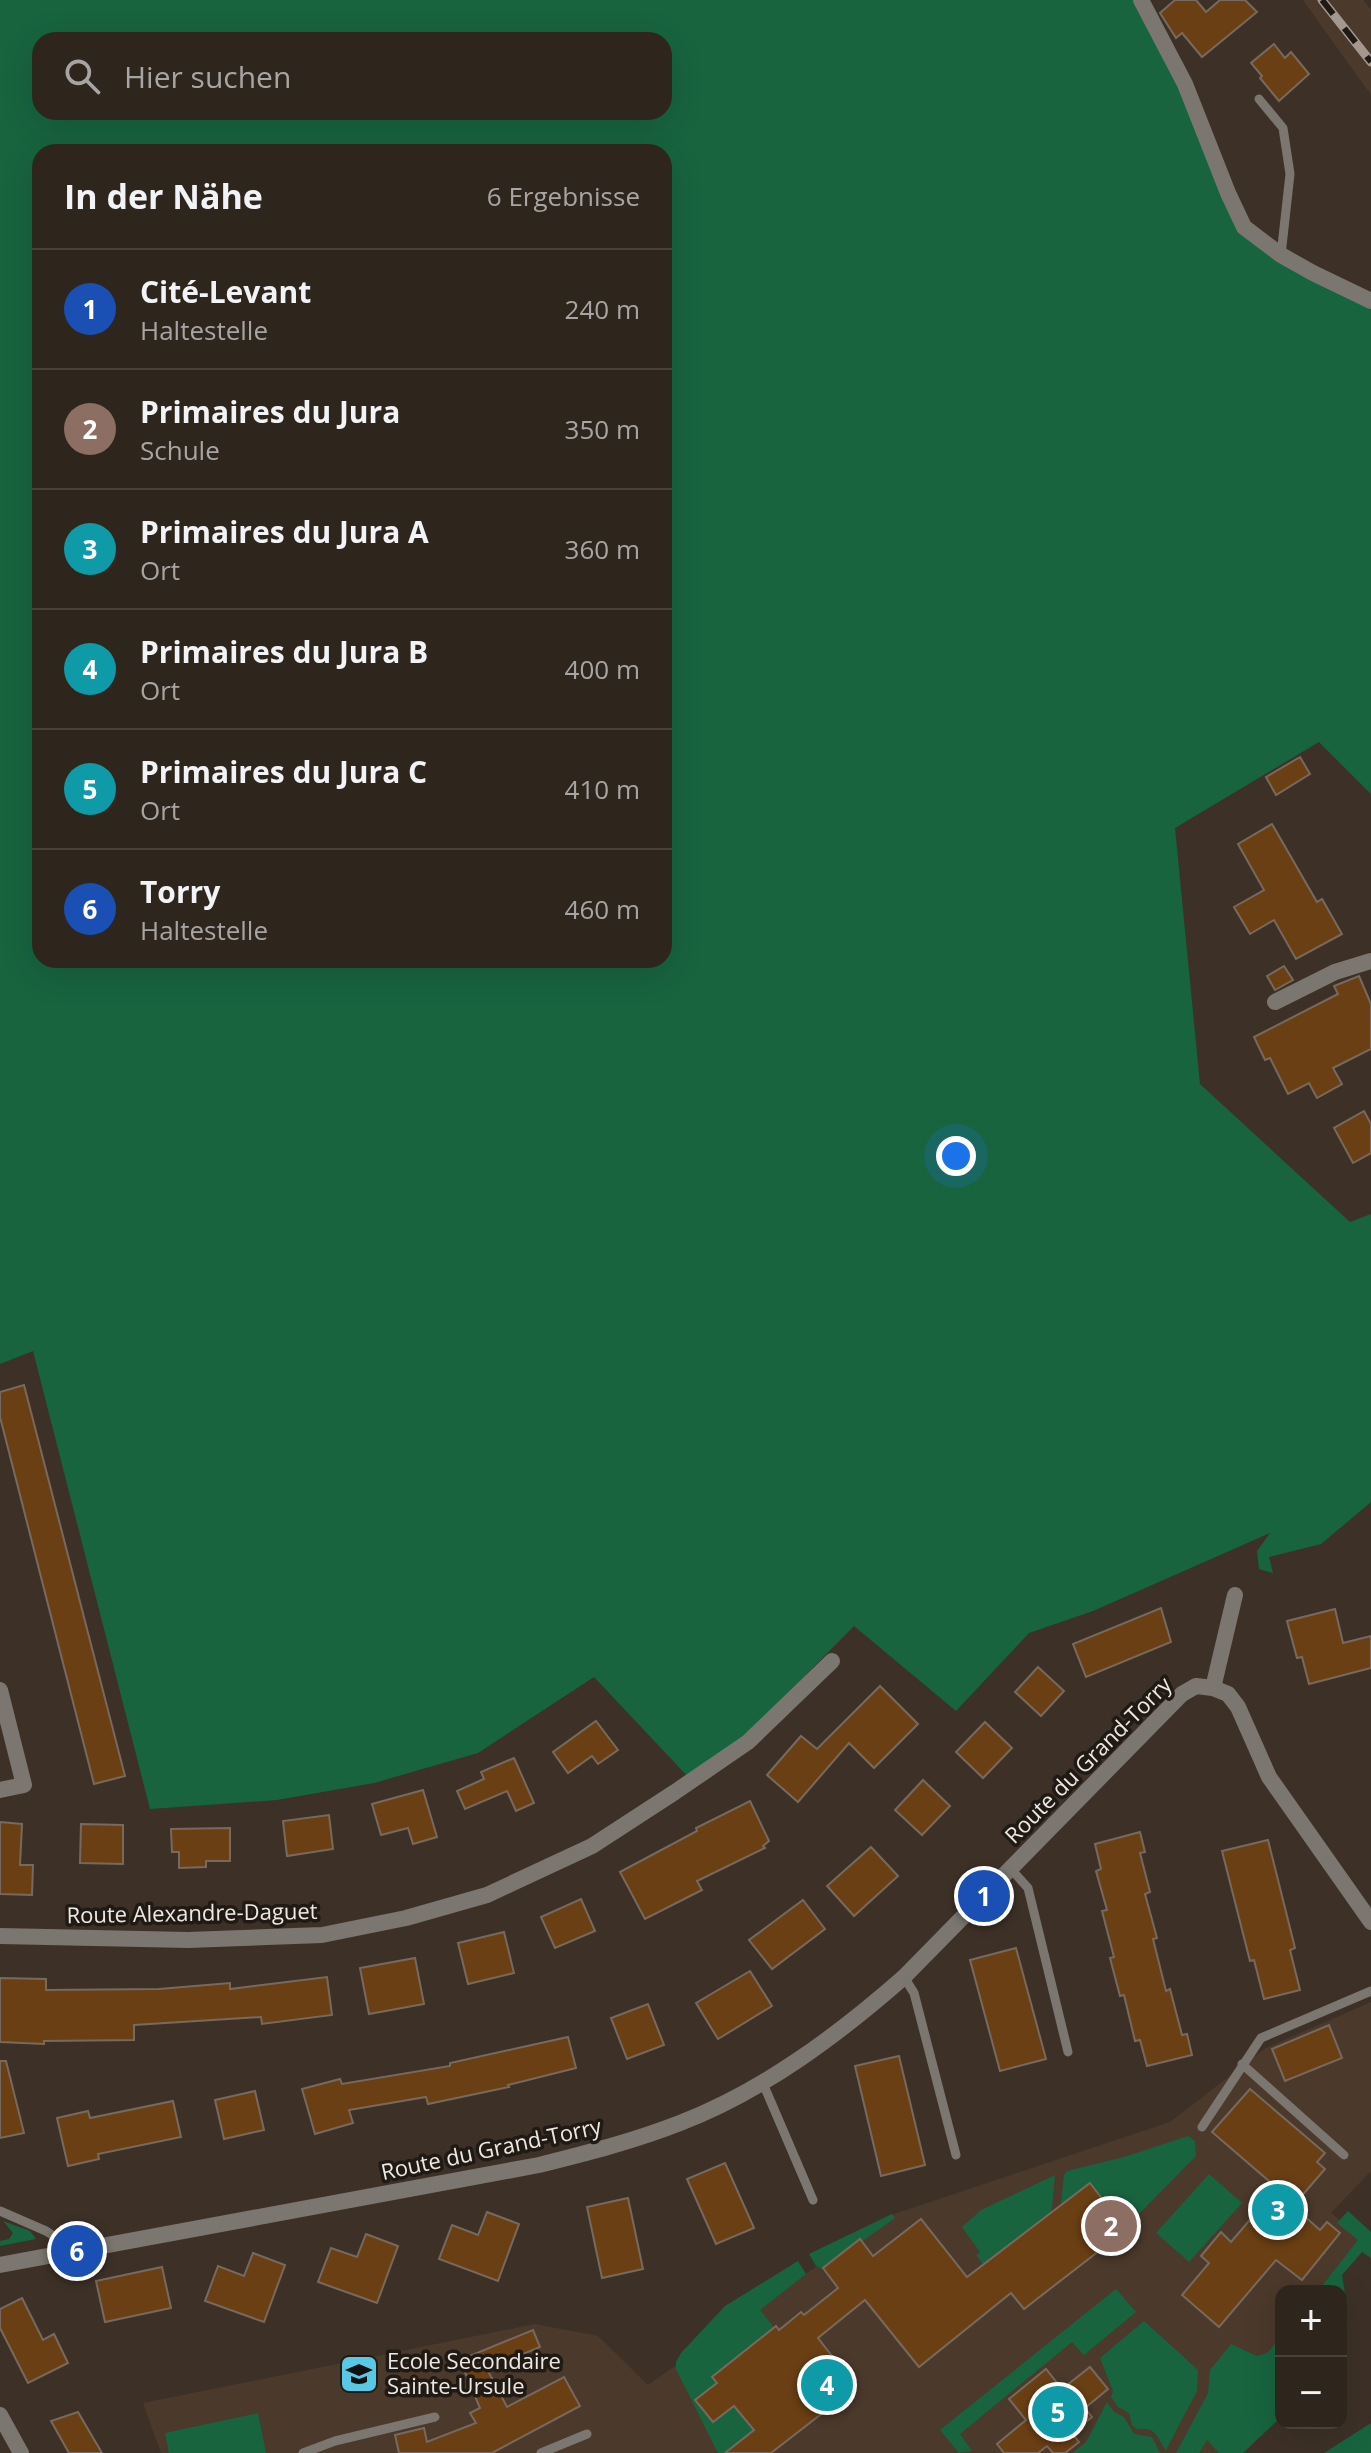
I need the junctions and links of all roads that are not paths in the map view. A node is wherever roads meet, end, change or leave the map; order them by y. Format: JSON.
{"nodes":[{"id":1,"x":1141,"y":0,"type":"edge"},
{"id":2,"x":1259,"y":99,"type":"dead end"},
{"id":3,"x":1281,"y":255,"type":"junction"},
{"id":4,"x":1371,"y":301,"type":"edge"},
{"id":5,"x":1371,"y":961,"type":"edge"},
{"id":6,"x":1275,"y":1002,"type":"dead end"},
{"id":7,"x":1235,"y":1595,"type":"dead end"},
{"id":8,"x":832,"y":1661,"type":"dead end"},
{"id":9,"x":1213,"y":1688,"type":"junction"},
{"id":10,"x":0,"y":1690,"type":"edge"},
{"id":11,"x":0,"y":1790,"type":"edge"},
{"id":12,"x":1010,"y":1868,"type":"junction"},
{"id":13,"x":1371,"y":1922,"type":"edge"},
{"id":14,"x":0,"y":1936,"type":"edge"},
{"id":15,"x":904,"y":1977,"type":"junction"},
{"id":16,"x":1371,"y":1991,"type":"edge"},
{"id":17,"x":1068,"y":2052,"type":"dead end"},
{"id":18,"x":1242,"y":2064,"type":"junction"},
{"id":19,"x":762,"y":2081,"type":"junction"},
{"id":20,"x":1202,"y":2127,"type":"dead end"},
{"id":21,"x":956,"y":2155,"type":"dead end"},
{"id":22,"x":1344,"y":2155,"type":"dead end"},
{"id":23,"x":813,"y":2200,"type":"dead end"},
{"id":24,"x":0,"y":2211,"type":"edge"},
{"id":25,"x":77,"y":2251,"type":"junction"},
{"id":26,"x":0,"y":2265,"type":"edge"},
{"id":27,"x":0,"y":2415,"type":"edge"},
{"id":28,"x":435,"y":2417,"type":"dead end"},
{"id":29,"x":587,"y":2434,"type":"dead end"},
{"id":30,"x":21,"y":2453,"type":"edge"},
{"id":31,"x":303,"y":2453,"type":"edge"},
{"id":32,"x":541,"y":2453,"type":"edge"}],
"edges":[{"from":1,"to":3,"type":"street"},
{"from":2,"to":3,"type":"lane"},
{"from":3,"to":4,"type":"street"},
{"from":5,"to":6,"type":"street"},
{"from":7,"to":9,"type":"street"},
{"from":8,"to":14,"type":"street","name":"Route Alexandre-Daguet"},
{"from":9,"to":12,"type":"street","name":"Route du Grand-Torry"},
{"from":9,"to":13,"type":"street"},
{"from":10,"to":11,"type":"street"},
{"from":12,"to":15,"type":"street","name":"Route du Grand-Torry"},
{"from":12,"to":17,"type":"lane"},
{"from":15,"to":19,"type":"street","name":"Route du Grand-Torry"},
{"from":15,"to":21,"type":"lane"},
{"from":16,"to":18,"type":"lane"},
{"from":18,"to":20,"type":"lane"},
{"from":18,"to":22,"type":"lane"},
{"from":19,"to":23,"type":"lane"},
{"from":19,"to":25,"type":"street","name":"Route du Grand-Torry"},
{"from":24,"to":25,"type":"lane"},
{"from":25,"to":26,"type":"street","name":"Route du Grand-Torry"},
{"from":27,"to":30,"type":"street"},
{"from":28,"to":31,"type":"lane"},
{"from":29,"to":32,"type":"lane"}]}
